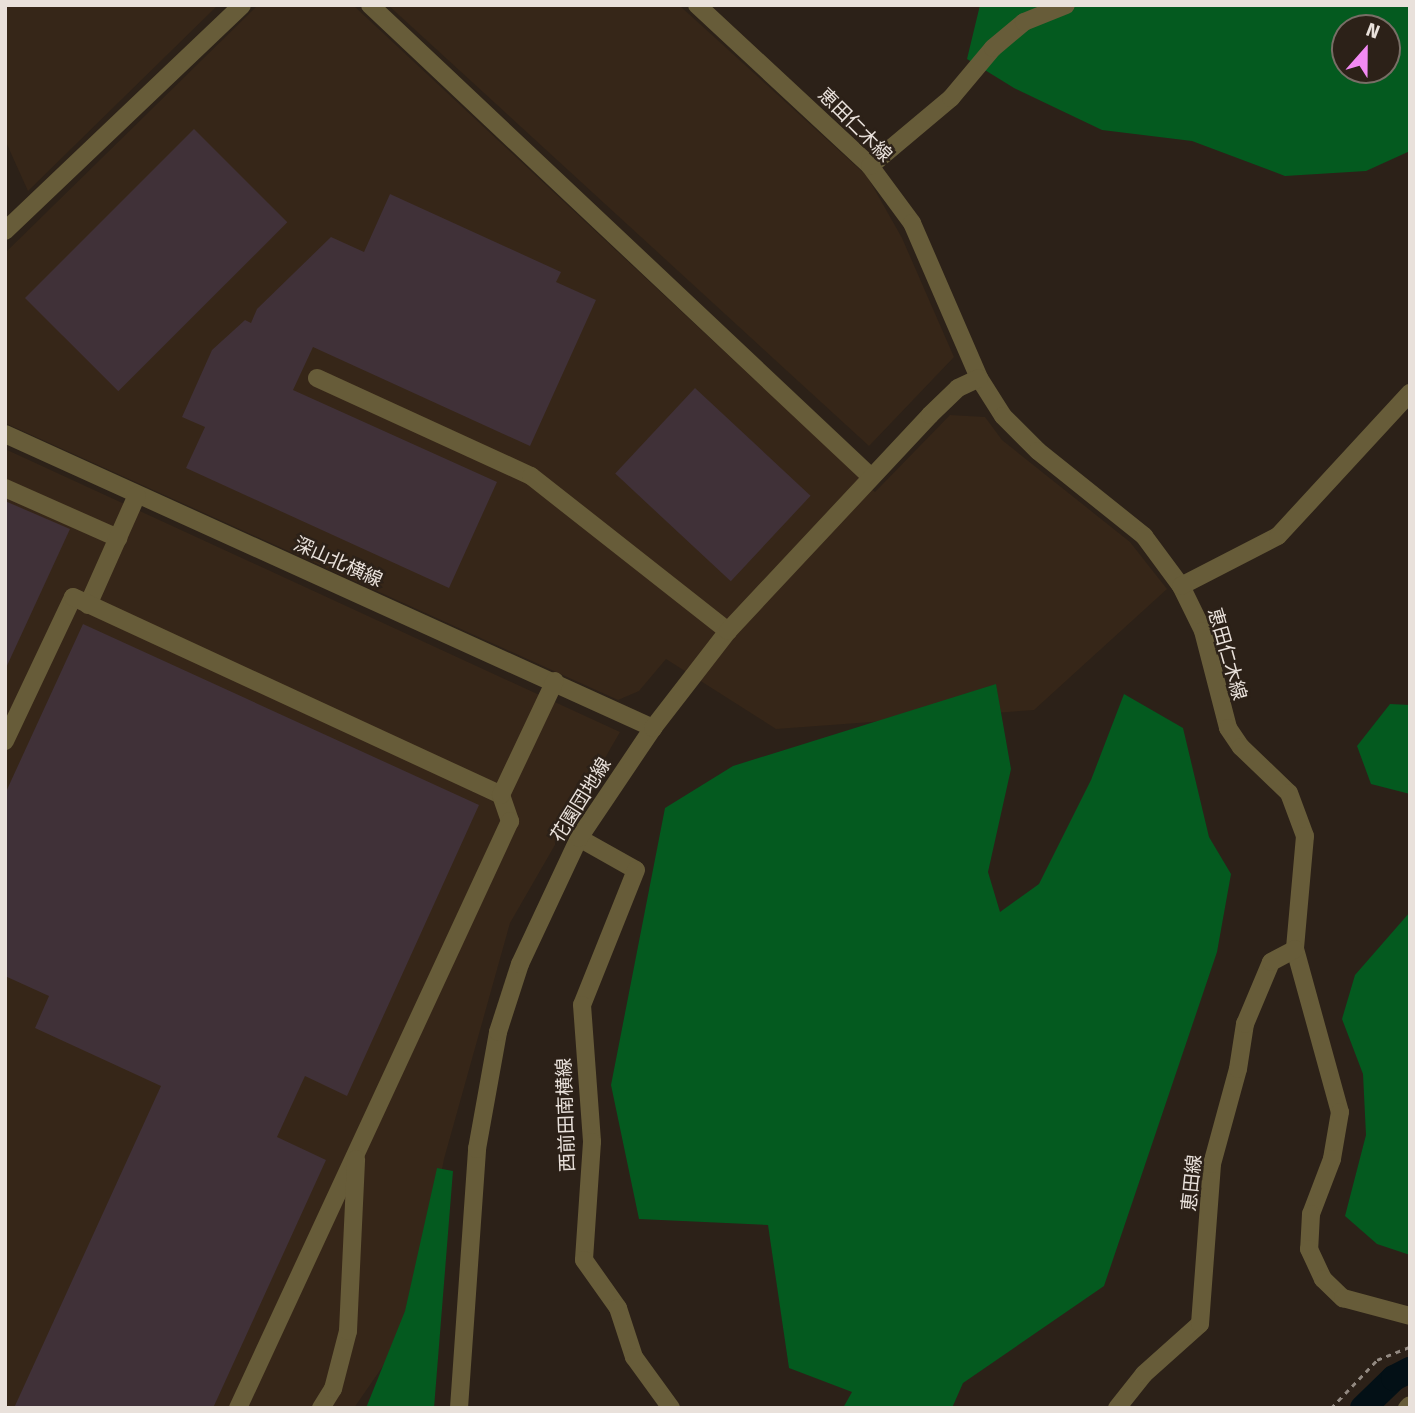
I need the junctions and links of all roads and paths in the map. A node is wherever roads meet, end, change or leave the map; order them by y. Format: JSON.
{"nodes":[{"id":1,"x":243,"y":5,"type":"edge"},
{"id":2,"x":370,"y":5,"type":"edge"},
{"id":3,"x":698,"y":5,"type":"edge"},
{"id":4,"x":1066,"y":5,"type":"edge"},
{"id":5,"x":870,"y":166,"type":"junction"},
{"id":6,"x":5,"y":231,"type":"edge"},
{"id":7,"x":317,"y":378,"type":"dead end"},
{"id":8,"x":979,"y":378,"type":"junction"},
{"id":9,"x":1410,"y":394,"type":"edge"},
{"id":10,"x":5,"y":435,"type":"edge"},
{"id":11,"x":870,"y":476,"type":"junction"},
{"id":12,"x":5,"y":488,"type":"edge"},
{"id":13,"x":137,"y":495,"type":"junction"},
{"id":14,"x":118,"y":538,"type":"junction"},
{"id":15,"x":1181,"y":586,"type":"junction"},
{"id":16,"x":88,"y":605,"type":"junction"},
{"id":17,"x":727,"y":631,"type":"junction"},
{"id":18,"x":555,"y":681,"type":"junction"},
{"id":19,"x":653,"y":728,"type":"junction"},
{"id":20,"x":5,"y":741,"type":"edge"},
{"id":21,"x":501,"y":794,"type":"junction"},
{"id":22,"x":579,"y":838,"type":"junction"},
{"id":23,"x":1295,"y":949,"type":"junction"},
{"id":24,"x":357,"y":1145,"type":"junction"},
{"id":25,"x":1410,"y":1316,"type":"edge"},
{"id":26,"x":1410,"y":1347,"type":"edge"},
{"id":27,"x":238,"y":1408,"type":"edge"},
{"id":28,"x":321,"y":1408,"type":"edge"},
{"id":29,"x":459,"y":1408,"type":"edge"},
{"id":30,"x":671,"y":1408,"type":"edge"},
{"id":31,"x":1118,"y":1408,"type":"edge"},
{"id":32,"x":1331,"y":1408,"type":"edge"}],
"edges":[{"from":1,"to":6,"type":"street"},
{"from":2,"to":11,"type":"street"},
{"from":3,"to":5,"type":"street","name":"恵田仁木線"},
{"from":4,"to":5,"type":"street"},
{"from":5,"to":8,"type":"street","name":"恵田仁木線"},
{"from":7,"to":17,"type":"street"},
{"from":8,"to":11,"type":"street","name":"花園団地線"},
{"from":8,"to":15,"type":"street","name":"恵田仁木線"},
{"from":9,"to":15,"type":"street"},
{"from":10,"to":13,"type":"street","name":"深山北横線"},
{"from":11,"to":17,"type":"street","name":"花園団地線"},
{"from":12,"to":14,"type":"street"},
{"from":13,"to":14,"type":"street"},
{"from":13,"to":18,"type":"street","name":"深山北横線"},
{"from":14,"to":16,"type":"street"},
{"from":15,"to":23,"type":"street","name":"恵田仁木線"},
{"from":16,"to":20,"type":"street"},
{"from":16,"to":21,"type":"street"},
{"from":17,"to":19,"type":"street","name":"花園団地線"},
{"from":18,"to":19,"type":"street","name":"深山北横線"},
{"from":18,"to":21,"type":"street"},
{"from":19,"to":22,"type":"street","name":"花園団地線"},
{"from":21,"to":24,"type":"street"},
{"from":22,"to":29,"type":"street","name":"花園団地線"},
{"from":22,"to":30,"type":"street","name":"西前田南横線"},
{"from":23,"to":25,"type":"street","name":"恵田仁木線"},
{"from":23,"to":31,"type":"street","name":"恵田線"},
{"from":24,"to":27,"type":"street"},
{"from":24,"to":28,"type":"street"},
{"from":26,"to":32,"type":"path"}]}
